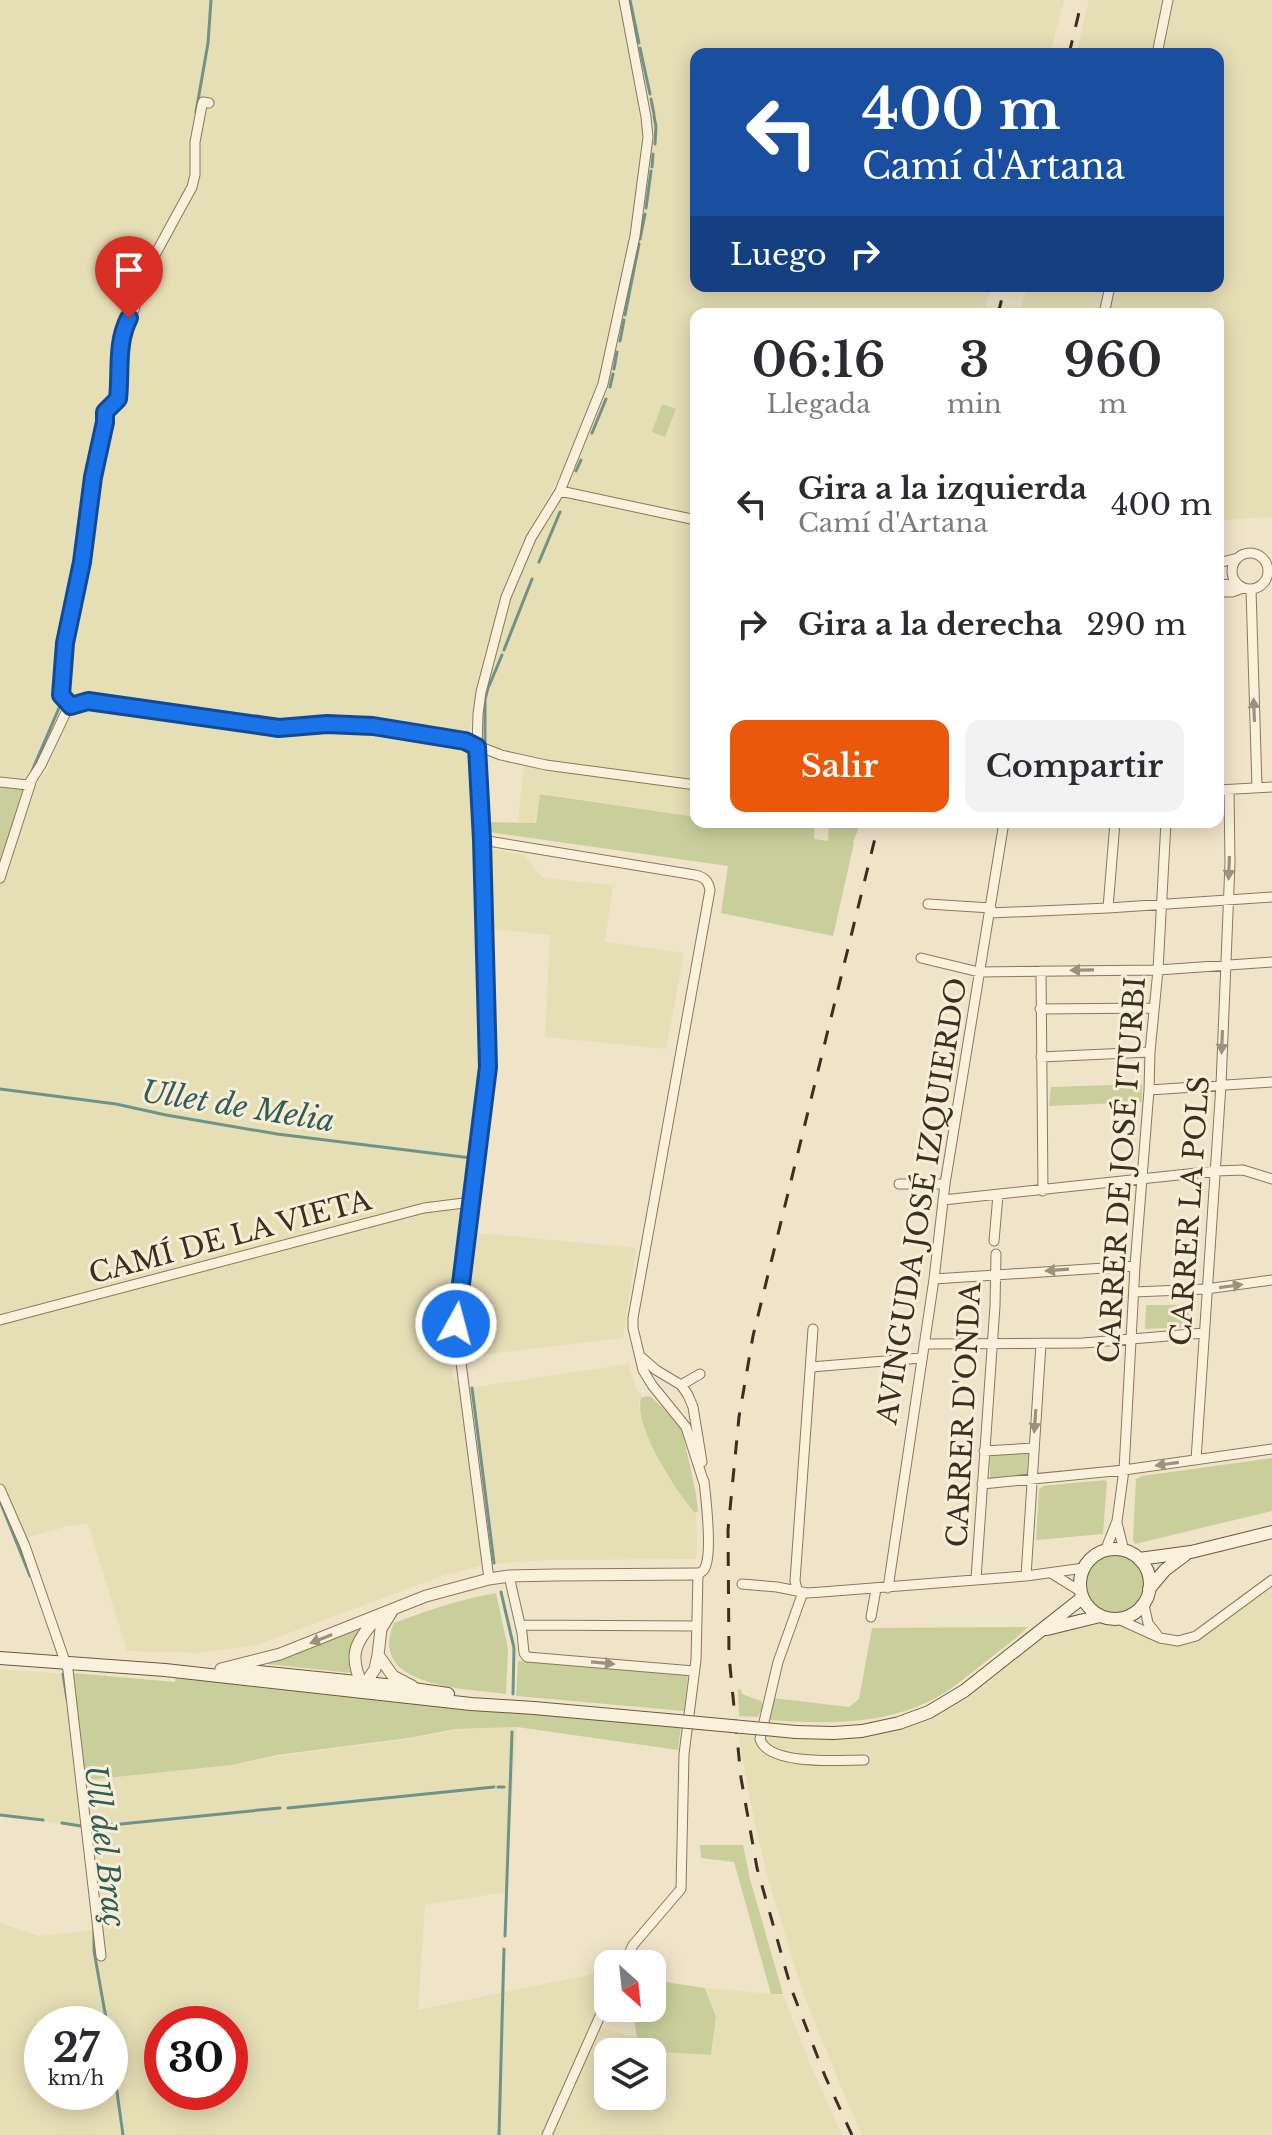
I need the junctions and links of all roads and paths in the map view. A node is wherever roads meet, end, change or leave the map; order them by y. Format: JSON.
{"nodes":[{"id":1,"x":624,"y":0,"type":"edge"},
{"id":2,"x":1168,"y":0,"type":"edge"},
{"id":3,"x":1158,"y":48,"type":"edge"},
{"id":4,"x":209,"y":103,"type":"dead end"},
{"id":5,"x":560,"y":491,"type":"junction"},
{"id":6,"x":690,"y":519,"type":"edge"},
{"id":7,"x":1236,"y":560,"type":"junction"},
{"id":8,"x":1224,"y":562,"type":"edge"},
{"id":9,"x":1269,"y":563,"type":"edge"},
{"id":10,"x":1224,"y":567,"type":"edge"},
{"id":11,"x":1224,"y":585,"type":"edge"},
{"id":12,"x":1267,"y":587,"type":"edge"},
{"id":13,"x":1244,"y":588,"type":"junction"},
{"id":14,"x":1224,"y":592,"type":"edge"},
{"id":15,"x":71,"y":706,"type":"junction"},
{"id":16,"x":477,"y":747,"type":"junction"},
{"id":17,"x":32,"y":780,"type":"junction"},
{"id":18,"x":0,"y":782,"type":"edge"},
{"id":19,"x":690,"y":784,"type":"edge"},
{"id":20,"x":1272,"y":787,"type":"edge"},
{"id":21,"x":1257,"y":788,"type":"junction"},
{"id":22,"x":1224,"y":790,"type":"edge"},
{"id":23,"x":1003,"y":828,"type":"edge"},
{"id":24,"x":1115,"y":828,"type":"edge"},
{"id":25,"x":1166,"y":828,"type":"edge"},
{"id":26,"x":482,"y":840,"type":"junction"},
{"id":27,"x":0,"y":878,"type":"edge"},
{"id":28,"x":1272,"y":897,"type":"edge"},
{"id":29,"x":1228,"y":901,"type":"junction"},
{"id":30,"x":928,"y":904,"type":"dead end"},
{"id":31,"x":1162,"y":904,"type":"junction"},
{"id":32,"x":1108,"y":908,"type":"junction"},
{"id":33,"x":990,"y":911,"type":"junction"},
{"id":34,"x":921,"y":958,"type":"dead end"},
{"id":35,"x":1272,"y":962,"type":"edge"},
{"id":36,"x":1225,"y":964,"type":"junction"},
{"id":37,"x":1158,"y":970,"type":"junction"},
{"id":38,"x":1041,"y":971,"type":"junction"},
{"id":39,"x":979,"y":972,"type":"junction"},
{"id":40,"x":1154,"y":1008,"type":"junction"},
{"id":41,"x":1040,"y":1009,"type":"junction"},
{"id":42,"x":1150,"y":1052,"type":"junction"},
{"id":43,"x":1041,"y":1057,"type":"junction"},
{"id":44,"x":1272,"y":1082,"type":"edge"},
{"id":45,"x":1221,"y":1085,"type":"junction"},
{"id":46,"x":1149,"y":1090,"type":"junction"},
{"id":47,"x":1216,"y":1171,"type":"junction"},
{"id":48,"x":1142,"y":1179,"type":"junction"},
{"id":49,"x":1272,"y":1179,"type":"edge"},
{"id":50,"x":899,"y":1184,"type":"dead end"},
{"id":51,"x":945,"y":1184,"type":"junction"},
{"id":52,"x":1043,"y":1191,"type":"junction"},
{"id":53,"x":998,"y":1195,"type":"junction"},
{"id":54,"x":943,"y":1200,"type":"junction"},
{"id":55,"x":472,"y":1202,"type":"junction"},
{"id":56,"x":994,"y":1241,"type":"dead end"},
{"id":57,"x":996,"y":1254,"type":"dead end"},
{"id":58,"x":1135,"y":1266,"type":"junction"},
{"id":59,"x":994,"y":1275,"type":"junction"},
{"id":60,"x":934,"y":1279,"type":"junction"},
{"id":61,"x":1272,"y":1280,"type":"edge"},
{"id":62,"x":1206,"y":1289,"type":"junction"},
{"id":63,"x":1134,"y":1292,"type":"junction"},
{"id":64,"x":0,"y":1320,"type":"edge"},
{"id":65,"x":813,"y":1329,"type":"dead end"},
{"id":66,"x":1204,"y":1333,"type":"junction"},
{"id":67,"x":1131,"y":1340,"type":"junction"},
{"id":68,"x":924,"y":1344,"type":"junction"},
{"id":69,"x":992,"y":1344,"type":"junction"},
{"id":70,"x":1041,"y":1344,"type":"junction"},
{"id":71,"x":921,"y":1358,"type":"junction"},
{"id":72,"x":643,"y":1362,"type":"junction"},
{"id":73,"x":811,"y":1367,"type":"junction"},
{"id":74,"x":700,"y":1374,"type":"dead end"},
{"id":75,"x":678,"y":1383,"type":"junction"},
{"id":76,"x":658,"y":1392,"type":"junction"},
{"id":77,"x":693,"y":1407,"type":"junction"},
{"id":78,"x":678,"y":1415,"type":"junction"},
{"id":79,"x":1034,"y":1448,"type":"junction"},
{"id":80,"x":1272,"y":1449,"type":"edge"},
{"id":81,"x":984,"y":1451,"type":"junction"},
{"id":82,"x":1196,"y":1460,"type":"junction"},
{"id":83,"x":1124,"y":1470,"type":"junction"},
{"id":84,"x":1031,"y":1481,"type":"junction"},
{"id":85,"x":704,"y":1483,"type":"junction"},
{"id":86,"x":982,"y":1484,"type":"junction"},
{"id":87,"x":0,"y":1489,"type":"edge"},
{"id":88,"x":1117,"y":1521,"type":"junction"},
{"id":89,"x":1272,"y":1532,"type":"edge"},
{"id":90,"x":1105,"y":1551,"type":"junction"},
{"id":91,"x":1124,"y":1551,"type":"junction"},
{"id":92,"x":1191,"y":1552,"type":"junction"},
{"id":93,"x":1139,"y":1559,"type":"junction"},
{"id":94,"x":1084,"y":1568,"type":"junction"},
{"id":95,"x":1051,"y":1573,"type":"junction"},
{"id":96,"x":698,"y":1574,"type":"junction"},
{"id":97,"x":509,"y":1576,"type":"junction"},
{"id":98,"x":1026,"y":1576,"type":"junction"},
{"id":99,"x":489,"y":1579,"type":"junction"},
{"id":100,"x":976,"y":1579,"type":"junction"},
{"id":101,"x":1272,"y":1580,"type":"edge"},
{"id":102,"x":742,"y":1584,"type":"dead end"},
{"id":103,"x":888,"y":1588,"type":"junction"},
{"id":104,"x":876,"y":1589,"type":"junction"},
{"id":105,"x":1149,"y":1589,"type":"junction"},
{"id":106,"x":799,"y":1592,"type":"junction"},
{"id":107,"x":1081,"y":1595,"type":"junction"},
{"id":108,"x":1144,"y":1605,"type":"junction"},
{"id":109,"x":393,"y":1610,"type":"junction"},
{"id":110,"x":379,"y":1616,"type":"junction"},
{"id":111,"x":1100,"y":1616,"type":"junction"},
{"id":112,"x":871,"y":1617,"type":"dead end"},
{"id":113,"x":1118,"y":1619,"type":"junction"},
{"id":114,"x":520,"y":1625,"type":"junction"},
{"id":115,"x":695,"y":1626,"type":"junction"},
{"id":116,"x":1043,"y":1629,"type":"junction"},
{"id":117,"x":1160,"y":1638,"type":"junction"},
{"id":118,"x":378,"y":1655,"type":"junction"},
{"id":119,"x":0,"y":1658,"type":"edge"},
{"id":120,"x":66,"y":1663,"type":"junction"},
{"id":121,"x":221,"y":1669,"type":"junction"},
{"id":122,"x":165,"y":1670,"type":"junction"},
{"id":123,"x":694,"y":1671,"type":"junction"},
{"id":124,"x":273,"y":1682,"type":"junction"},
{"id":125,"x":363,"y":1684,"type":"junction"},
{"id":126,"x":416,"y":1688,"type":"junction"},
{"id":127,"x":430,"y":1699,"type":"junction"},
{"id":128,"x":498,"y":1705,"type":"junction"},
{"id":129,"x":864,"y":1760,"type":"dead end"},
{"id":130,"x":631,"y":1950,"type":"edge"},
{"id":131,"x":101,"y":1956,"type":"dead end"},
{"id":132,"x":597,"y":2022,"type":"edge"},
{"id":133,"x":547,"y":2135,"type":"edge"}],
"edges":[{"from":1,"to":5,"type":"street"},
{"from":2,"to":3,"type":"street"},
{"from":4,"to":15,"type":"street"},
{"from":5,"to":6,"type":"street"},
{"from":5,"to":16,"type":"street"},
{"from":7,"to":8,"type":"street"},
{"from":7,"to":9,"type":"street"},
{"from":7,"to":10,"type":"street"},
{"from":7,"to":13,"type":"street"},
{"from":9,"to":12,"type":"street"},
{"from":11,"to":13,"type":"street"},
{"from":12,"to":13,"type":"street"},
{"from":13,"to":14,"type":"street"},
{"from":21,"to":13,"type":"street","one_way":true},
{"from":15,"to":16,"type":"street"},
{"from":15,"to":17,"type":"street"},
{"from":16,"to":19,"type":"street"},
{"from":16,"to":26,"type":"street"},
{"from":17,"to":18,"type":"street"},
{"from":17,"to":27,"type":"street"},
{"from":20,"to":21,"type":"street"},
{"from":21,"to":22,"type":"street"},
{"from":22,"to":29,"type":"street","name":"CARRER LA POLS","one_way":true},
{"from":23,"to":33,"type":"street","name":"AVINGUDA JOSÉ IZQUIERDO"},
{"from":24,"to":32,"type":"street"},
{"from":25,"to":31,"type":"street","name":"CARRER DE JOSÉ ITURBI"},
{"from":26,"to":55,"type":"street"},
{"from":26,"to":72,"type":"street"},
{"from":28,"to":29,"type":"street"},
{"from":29,"to":31,"type":"street"},
{"from":29,"to":36,"type":"street","name":"CARRER LA POLS"},
{"from":30,"to":33,"type":"street"},
{"from":31,"to":32,"type":"street"},
{"from":31,"to":37,"type":"street","name":"CARRER DE JOSÉ ITURBI"},
{"from":32,"to":33,"type":"street"},
{"from":33,"to":39,"type":"street","name":"AVINGUDA JOSÉ IZQUIERDO"},
{"from":34,"to":39,"type":"street"},
{"from":35,"to":36,"type":"street"},
{"from":36,"to":37,"type":"street"},
{"from":36,"to":45,"type":"street","name":"CARRER LA POLS","one_way":true},
{"from":37,"to":38,"type":"street","one_way":true},
{"from":37,"to":40,"type":"street","name":"CARRER DE JOSÉ ITURBI"},
{"from":38,"to":39,"type":"street"},
{"from":38,"to":41,"type":"street"},
{"from":39,"to":51,"type":"street","name":"AVINGUDA JOSÉ IZQUIERDO"},
{"from":40,"to":41,"type":"street"},
{"from":40,"to":42,"type":"street","name":"CARRER DE JOSÉ ITURBI"},
{"from":41,"to":43,"type":"street"},
{"from":42,"to":43,"type":"street"},
{"from":42,"to":46,"type":"street","name":"CARRER DE JOSÉ ITURBI"},
{"from":43,"to":52,"type":"street"},
{"from":44,"to":45,"type":"street"},
{"from":45,"to":46,"type":"street"},
{"from":45,"to":47,"type":"street","name":"CARRER LA POLS"},
{"from":46,"to":48,"type":"street","name":"CARRER DE JOSÉ ITURBI"},
{"from":47,"to":48,"type":"street"},
{"from":47,"to":49,"type":"street"},
{"from":47,"to":62,"type":"street","name":"CARRER LA POLS"},
{"from":48,"to":52,"type":"street"},
{"from":48,"to":58,"type":"street","name":"CARRER DE JOSÉ ITURBI"},
{"from":50,"to":51,"type":"street"},
{"from":51,"to":54,"type":"street","name":"AVINGUDA JOSÉ IZQUIERDO"},
{"from":52,"to":53,"type":"street"},
{"from":53,"to":54,"type":"street"},
{"from":53,"to":56,"type":"street"},
{"from":54,"to":60,"type":"street","name":"AVINGUDA JOSÉ IZQUIERDO"},
{"from":55,"to":64,"type":"street","name":"CAMÍ DE LA VIETA"},
{"from":55,"to":99,"type":"street"},
{"from":57,"to":59,"type":"street","name":"CARRER D'ONDA"},
{"from":58,"to":59,"type":"street","one_way":true},
{"from":58,"to":63,"type":"street","name":"CARRER DE JOSÉ ITURBI"},
{"from":59,"to":60,"type":"street"},
{"from":59,"to":69,"type":"street","name":"CARRER D'ONDA"},
{"from":60,"to":68,"type":"street","name":"AVINGUDA JOSÉ IZQUIERDO"},
{"from":62,"to":61,"type":"street","one_way":true},
{"from":62,"to":63,"type":"street"},
{"from":62,"to":66,"type":"street","name":"CARRER LA POLS"},
{"from":63,"to":67,"type":"street","name":"CARRER DE JOSÉ ITURBI"},
{"from":65,"to":73,"type":"street"},
{"from":66,"to":67,"type":"street"},
{"from":66,"to":82,"type":"street","name":"CARRER LA POLS"},
{"from":67,"to":70,"type":"street"},
{"from":67,"to":83,"type":"street","name":"CARRER DE JOSÉ ITURBI"},
{"from":68,"to":69,"type":"street"},
{"from":68,"to":71,"type":"street","name":"AVINGUDA JOSÉ IZQUIERDO"},
{"from":69,"to":70,"type":"street"},
{"from":69,"to":81,"type":"street","name":"CARRER D'ONDA"},
{"from":70,"to":79,"type":"street","one_way":true},
{"from":71,"to":73,"type":"street"},
{"from":71,"to":103,"type":"street","name":"AVINGUDA JOSÉ IZQUIERDO"},
{"from":72,"to":75,"type":"street"},
{"from":72,"to":76,"type":"street"},
{"from":73,"to":106,"type":"street"},
{"from":74,"to":75,"type":"street"},
{"from":75,"to":76,"type":"street"},
{"from":75,"to":77,"type":"street"},
{"from":76,"to":78,"type":"street"},
{"from":77,"to":78,"type":"street"},
{"from":77,"to":85,"type":"street"},
{"from":78,"to":85,"type":"street"},
{"from":79,"to":81,"type":"street"},
{"from":79,"to":84,"type":"street"},
{"from":80,"to":82,"type":"street"},
{"from":81,"to":86,"type":"street","name":"CARRER D'ONDA"},
{"from":82,"to":83,"type":"street","one_way":true},
{"from":83,"to":84,"type":"street"},
{"from":83,"to":88,"type":"street","name":"CARRER DE JOSÉ ITURBI"},
{"from":84,"to":86,"type":"street"},
{"from":84,"to":98,"type":"street"},
{"from":85,"to":96,"type":"street"},
{"from":86,"to":100,"type":"street","name":"CARRER D'ONDA"},
{"from":87,"to":120,"type":"street"},
{"from":88,"to":90,"type":"street","name":"CARRER DE JOSÉ ITURBI"},
{"from":88,"to":91,"type":"street","name":"CARRER DE JOSÉ ITURBI"},
{"from":89,"to":92,"type":"main road"},
{"from":90,"to":91,"type":"main road"},
{"from":90,"to":94,"type":"main road"},
{"from":91,"to":93,"type":"main road"},
{"from":92,"to":93,"type":"main road"},
{"from":92,"to":105,"type":"main road"},
{"from":93,"to":105,"type":"main road"},
{"from":94,"to":95,"type":"street"},
{"from":94,"to":107,"type":"main road"},
{"from":95,"to":98,"type":"street"},
{"from":95,"to":107,"type":"street"},
{"from":96,"to":97,"type":"street"},
{"from":96,"to":115,"type":"street"},
{"from":97,"to":99,"type":"street"},
{"from":97,"to":114,"type":"street"},
{"from":98,"to":100,"type":"street"},
{"from":99,"to":109,"type":"street"},
{"from":100,"to":103,"type":"street"},
{"from":101,"to":117,"type":"street"},
{"from":102,"to":106,"type":"street"},
{"from":103,"to":104,"type":"street"},
{"from":104,"to":106,"type":"street"},
{"from":104,"to":112,"type":"street"},
{"from":105,"to":108,"type":"main road"},
{"from":106,"to":129,"type":"street"},
{"from":107,"to":111,"type":"main road"},
{"from":107,"to":116,"type":"main road"},
{"from":108,"to":113,"type":"main road"},
{"from":108,"to":117,"type":"street"},
{"from":109,"to":110,"type":"street"},
{"from":109,"to":118,"type":"street"},
{"from":110,"to":121,"type":"street","one_way":true},
{"from":110,"to":125,"type":"street"},
{"from":111,"to":113,"type":"main road"},
{"from":111,"to":116,"type":"main road"},
{"from":113,"to":117,"type":"street"},
{"from":114,"to":115,"type":"street"},
{"from":114,"to":123,"type":"street","one_way":true},
{"from":115,"to":123,"type":"street"},
{"from":116,"to":128,"type":"main road","bridge":true},
{"from":118,"to":125,"type":"street"},
{"from":118,"to":126,"type":"street"},
{"from":119,"to":120,"type":"main road"},
{"from":120,"to":122,"type":"main road"},
{"from":120,"to":131,"type":"street"},
{"from":121,"to":122,"type":"main road"},
{"from":121,"to":125,"type":"main road"},
{"from":122,"to":124,"type":"main road"},
{"from":123,"to":130,"type":"street"},
{"from":124,"to":125,"type":"street"},
{"from":124,"to":127,"type":"main road"},
{"from":125,"to":126,"type":"main road"},
{"from":125,"to":127,"type":"street"},
{"from":126,"to":128,"type":"main road"},
{"from":127,"to":128,"type":"main road"},
{"from":132,"to":133,"type":"street"}]}
